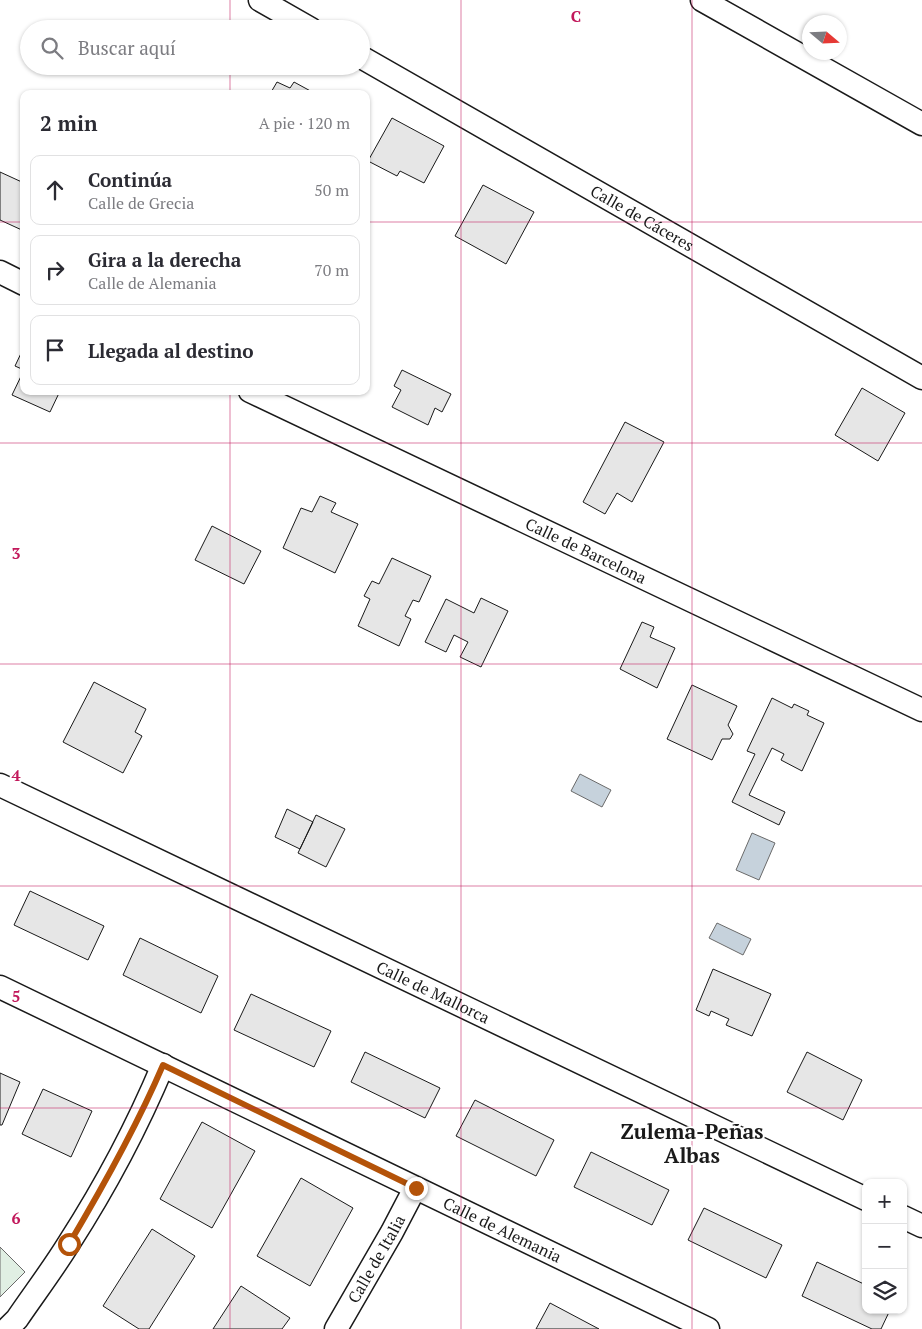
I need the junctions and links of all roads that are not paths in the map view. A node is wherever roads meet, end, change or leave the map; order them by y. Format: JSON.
{"nodes":[{"id":1,"x":260,"y":0,"type":"edge"},
{"id":2,"x":702,"y":0,"type":"edge"},
{"id":3,"x":295,"y":20,"type":"edge"},
{"id":4,"x":370,"y":63,"type":"edge"},
{"id":5,"x":922,"y":124,"type":"edge"},
{"id":6,"x":0,"y":272,"type":"edge"},
{"id":7,"x":20,"y":282,"type":"edge"},
{"id":8,"x":922,"y":378,"type":"edge"},
{"id":9,"x":258,"y":395,"type":"edge"},
{"id":10,"x":922,"y":710,"type":"edge"},
{"id":11,"x":0,"y":785,"type":"edge"},
{"id":12,"x":0,"y":987,"type":"edge"},
{"id":13,"x":163,"y":1065,"type":"junction"},
{"id":14,"x":416,"y":1188,"type":"junction"},
{"id":15,"x":862,"y":1197,"type":"edge"},
{"id":16,"x":907,"y":1219,"type":"edge"},
{"id":17,"x":922,"y":1226,"type":"edge"},
{"id":18,"x":670,"y":1321,"type":"edge"},
{"id":19,"x":7,"y":1329,"type":"edge"},
{"id":20,"x":336,"y":1329,"type":"edge"},
{"id":21,"x":708,"y":1329,"type":"edge"}],
"edges":[{"from":1,"to":3,"type":"street"},
{"from":2,"to":5,"type":"street"},
{"from":4,"to":8,"type":"street","name":"Calle de Cáceres"},
{"from":6,"to":7,"type":"street"},
{"from":9,"to":10,"type":"street","name":"Calle de Barcelona"},
{"from":11,"to":15,"type":"street","name":"Calle de Mallorca"},
{"from":12,"to":13,"type":"street","name":"Calle de Alemania"},
{"from":13,"to":14,"type":"street","name":"Calle de Alemania"},
{"from":13,"to":19,"type":"street"},
{"from":14,"to":18,"type":"street","name":"Calle de Alemania"},
{"from":14,"to":20,"type":"street","name":"Calle de Italia"},
{"from":16,"to":17,"type":"street"},
{"from":18,"to":21,"type":"street","name":"Calle de Alemania"}]}
